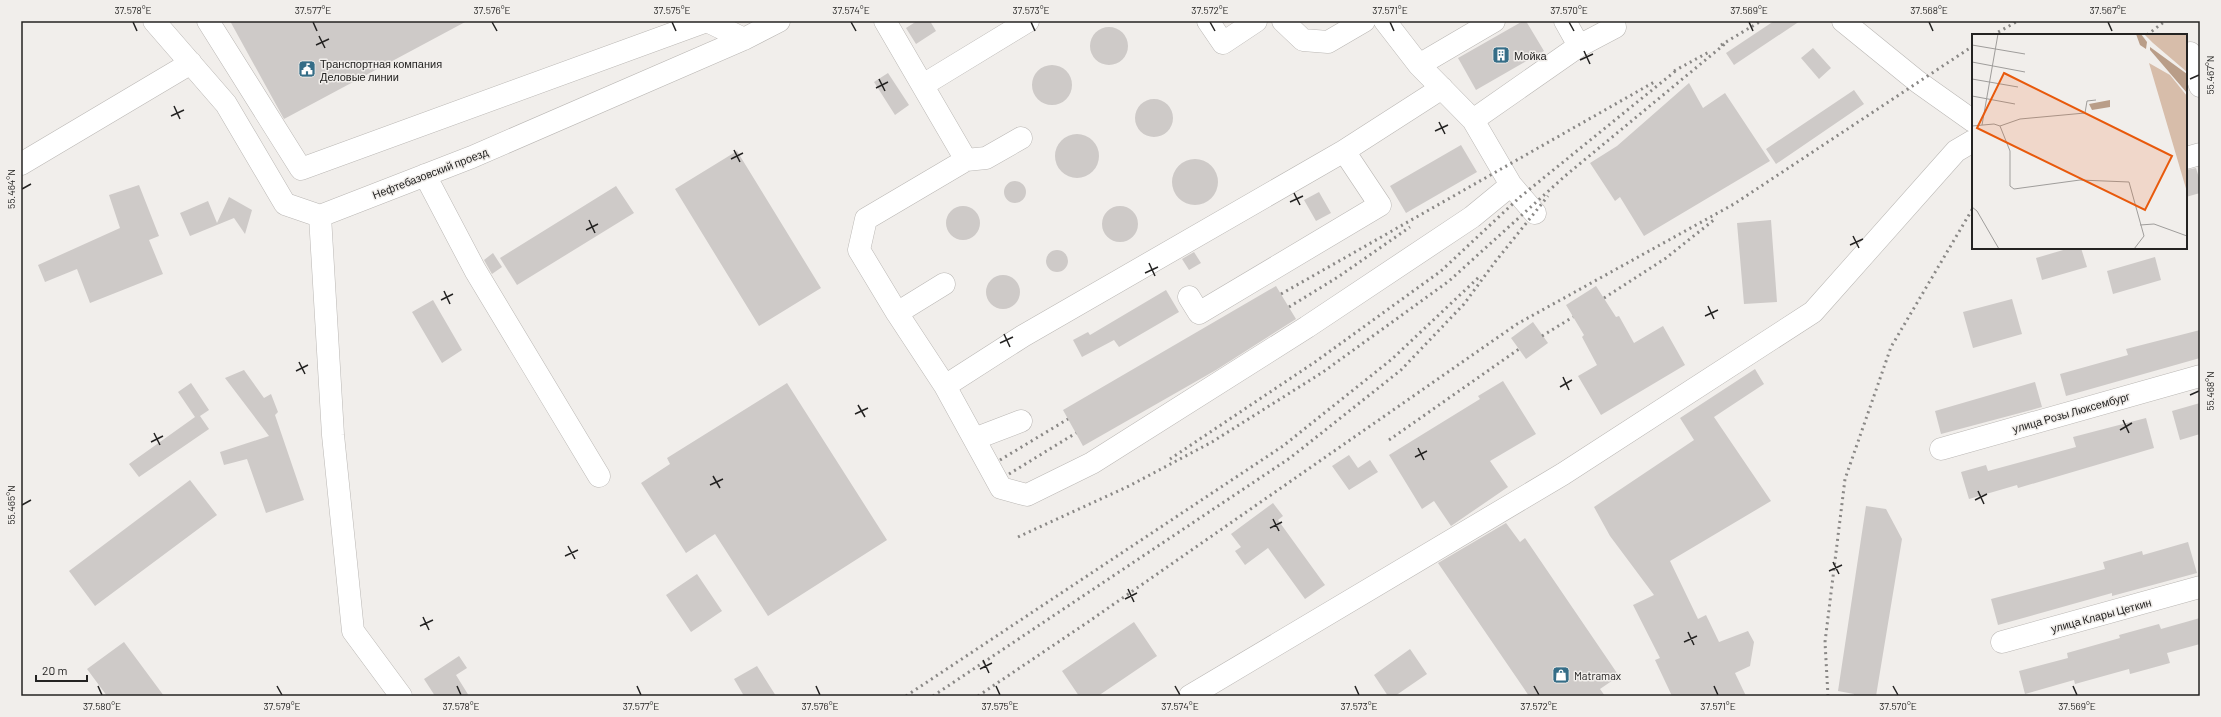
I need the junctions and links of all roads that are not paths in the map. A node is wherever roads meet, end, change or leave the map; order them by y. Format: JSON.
{"nodes":[{"id":1,"x":154,"y":21,"type":"edge"},
{"id":2,"x":208,"y":21,"type":"edge"},
{"id":3,"x":779,"y":21,"type":"edge"},
{"id":4,"x":885,"y":21,"type":"edge"},
{"id":5,"x":1028,"y":21,"type":"edge"},
{"id":6,"x":1208,"y":21,"type":"edge"},
{"id":7,"x":1283,"y":21,"type":"edge"},
{"id":8,"x":1364,"y":21,"type":"edge"},
{"id":9,"x":1385,"y":21,"type":"edge"},
{"id":10,"x":1494,"y":21,"type":"edge"},
{"id":11,"x":1565,"y":21,"type":"edge"},
{"id":12,"x":1843,"y":21,"type":"edge"},
{"id":13,"x":1245,"y":24,"type":"edge"},
{"id":14,"x":1615,"y":27,"type":"dead end"},
{"id":15,"x":739,"y":30,"type":"edge"},
{"id":16,"x":1579,"y":46,"type":"junction"},
{"id":17,"x":2192,"y":52,"type":"edge"},
{"id":18,"x":191,"y":62,"type":"junction"},
{"id":19,"x":1419,"y":65,"type":"junction"},
{"id":20,"x":923,"y":85,"type":"junction"},
{"id":21,"x":2200,"y":86,"type":"edge"},
{"id":22,"x":1442,"y":88,"type":"junction"},
{"id":23,"x":1473,"y":120,"type":"junction"},
{"id":24,"x":1972,"y":120,"type":"edge"},
{"id":25,"x":1021,"y":138,"type":"dead end"},
{"id":26,"x":1972,"y":142,"type":"edge"},
{"id":27,"x":1344,"y":151,"type":"junction"},
{"id":28,"x":2200,"y":154,"type":"edge"},
{"id":29,"x":2187,"y":158,"type":"edge"},
{"id":30,"x":966,"y":160,"type":"junction"},
{"id":31,"x":21,"y":164,"type":"edge"},
{"id":32,"x":425,"y":175,"type":"junction"},
{"id":33,"x":1511,"y":185,"type":"junction"},
{"id":34,"x":1535,"y":213,"type":"dead end"},
{"id":35,"x":320,"y":216,"type":"junction"},
{"id":36,"x":944,"y":284,"type":"dead end"},
{"id":37,"x":1189,"y":297,"type":"dead end"},
{"id":38,"x":897,"y":313,"type":"junction"},
{"id":39,"x":2200,"y":376,"type":"edge"},
{"id":40,"x":945,"y":386,"type":"junction"},
{"id":41,"x":1021,"y":421,"type":"dead end"},
{"id":42,"x":974,"y":439,"type":"junction"},
{"id":43,"x":1941,"y":449,"type":"dead end"},
{"id":44,"x":599,"y":476,"type":"dead end"},
{"id":45,"x":2200,"y":588,"type":"edge"},
{"id":46,"x":2002,"y":642,"type":"dead end"},
{"id":47,"x":401,"y":696,"type":"edge"},
{"id":48,"x":1190,"y":696,"type":"edge"}],
"edges":[{"from":1,"to":18,"type":"street"},
{"from":2,"to":15,"type":"street"},
{"from":3,"to":15,"type":"street","name":"Нефтебазовский проезд"},
{"from":4,"to":20,"type":"street"},
{"from":5,"to":20,"type":"street"},
{"from":6,"to":13,"type":"street"},
{"from":7,"to":8,"type":"street"},
{"from":9,"to":19,"type":"street"},
{"from":10,"to":19,"type":"street"},
{"from":11,"to":16,"type":"street"},
{"from":12,"to":24,"type":"street"},
{"from":14,"to":16,"type":"street"},
{"from":15,"to":32,"type":"street","name":"Нефтебазовский проезд"},
{"from":16,"to":23,"type":"street"},
{"from":17,"to":21,"type":"street"},
{"from":18,"to":31,"type":"street"},
{"from":18,"to":35,"type":"street"},
{"from":19,"to":22,"type":"street"},
{"from":20,"to":30,"type":"street"},
{"from":22,"to":23,"type":"street"},
{"from":22,"to":27,"type":"street"},
{"from":23,"to":33,"type":"street"},
{"from":25,"to":30,"type":"street"},
{"from":26,"to":48,"type":"street"},
{"from":27,"to":37,"type":"street"},
{"from":27,"to":40,"type":"street"},
{"from":28,"to":29,"type":"street"},
{"from":30,"to":38,"type":"street"},
{"from":32,"to":35,"type":"street","name":"Нефтебазовский проезд"},
{"from":32,"to":44,"type":"street"},
{"from":33,"to":34,"type":"street"},
{"from":33,"to":42,"type":"street"},
{"from":35,"to":47,"type":"street"},
{"from":36,"to":38,"type":"street"},
{"from":38,"to":40,"type":"street"},
{"from":39,"to":43,"type":"street","name":"улица Розы Люксембург"},
{"from":40,"to":42,"type":"street"},
{"from":41,"to":42,"type":"street"},
{"from":45,"to":46,"type":"street","name":"улица Клары Цеткин"}]}
